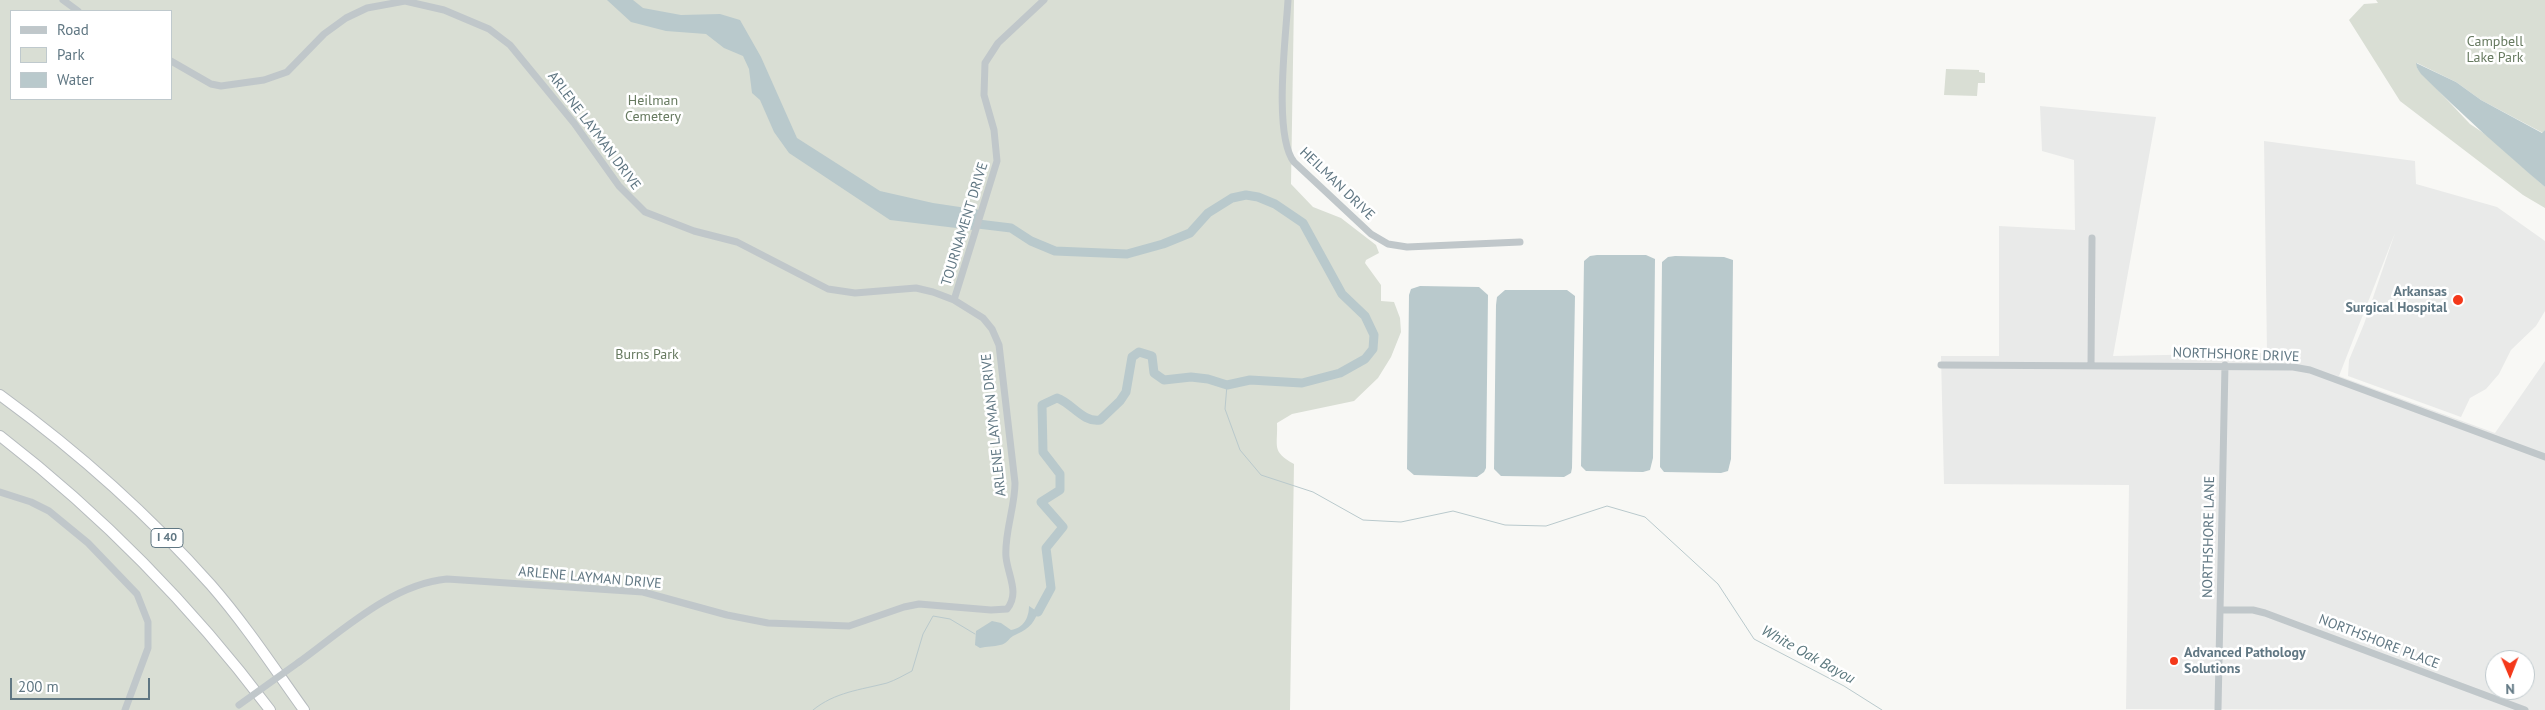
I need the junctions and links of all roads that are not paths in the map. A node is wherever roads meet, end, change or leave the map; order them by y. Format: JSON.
{"nodes":[{"id":1,"x":63,"y":0,"type":"edge"},
{"id":2,"x":1044,"y":0,"type":"edge"},
{"id":3,"x":1288,"y":0,"type":"edge"},
{"id":4,"x":77,"y":10,"type":"edge"},
{"id":5,"x":172,"y":62,"type":"edge"},
{"id":6,"x":2092,"y":238,"type":"dead end"},
{"id":7,"x":1520,"y":242,"type":"dead end"},
{"id":8,"x":954,"y":300,"type":"junction"},
{"id":9,"x":1941,"y":365,"type":"dead end"},
{"id":10,"x":2091,"y":366,"type":"junction"},
{"id":11,"x":2225,"y":366,"type":"junction"},
{"id":12,"x":0,"y":395,"type":"edge"},
{"id":13,"x":0,"y":436,"type":"edge"},
{"id":14,"x":2545,"y":457,"type":"edge"},
{"id":15,"x":0,"y":492,"type":"edge"},
{"id":16,"x":2220,"y":610,"type":"junction"},
{"id":17,"x":236,"y":708,"type":"edge"},
{"id":18,"x":2218,"y":709,"type":"edge"},
{"id":19,"x":125,"y":710,"type":"edge"},
{"id":20,"x":270,"y":710,"type":"edge"},
{"id":21,"x":304,"y":710,"type":"edge"},
{"id":22,"x":2525,"y":710,"type":"edge"}],
"edges":[{"from":1,"to":4,"type":"street"},
{"from":2,"to":8,"type":"street","name":"TOURNAMENT DRIVE"},
{"from":3,"to":7,"type":"street","name":"HEILMAN DRIVE"},
{"from":5,"to":8,"type":"street","name":"ARLENE LAYMAN DRIVE"},
{"from":6,"to":10,"type":"street"},
{"from":8,"to":17,"type":"street","name":"ARLENE LAYMAN DRIVE","bridge":true},
{"from":9,"to":10,"type":"street","name":"NORTHSHORE DRIVE"},
{"from":10,"to":11,"type":"street","name":"NORTHSHORE DRIVE"},
{"from":11,"to":14,"type":"street","name":"NORTHSHORE DRIVE"},
{"from":11,"to":16,"type":"street","name":"NORTHSHORE LANE"},
{"from":12,"to":21,"type":"highway","number":"I 40"},
{"from":13,"to":20,"type":"highway","number":"I 40"},
{"from":15,"to":19,"type":"street"},
{"from":16,"to":18,"type":"street","name":"NORTHSHORE LANE"},
{"from":16,"to":22,"type":"street","name":"NORTHSHORE PLACE"}]}
